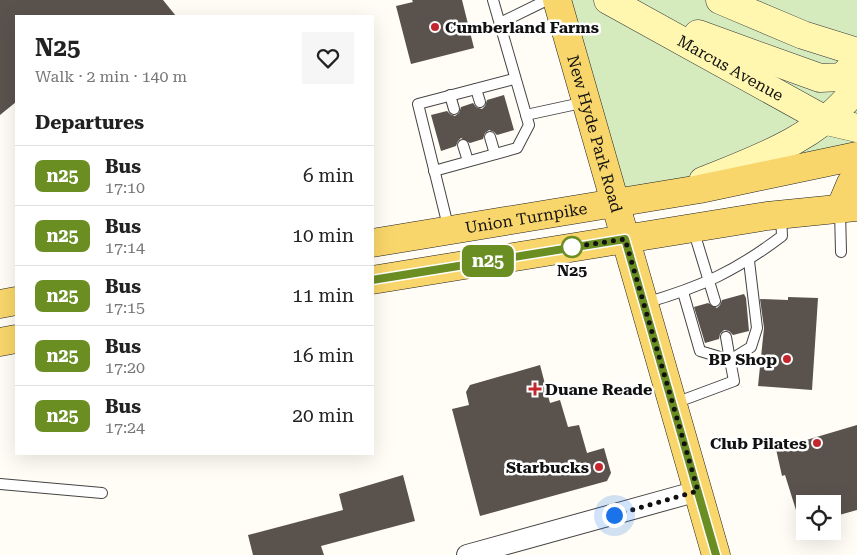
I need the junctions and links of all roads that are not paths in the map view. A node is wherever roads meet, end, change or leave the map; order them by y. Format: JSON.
{"nodes":[{"id":1,"x":493,"y":0,"type":"edge"},
{"id":2,"x":547,"y":0,"type":"edge"},
{"id":3,"x":557,"y":0,"type":"edge"},
{"id":4,"x":720,"y":0,"type":"edge"},
{"id":5,"x":612,"y":3,"type":"edge"},
{"id":6,"x":500,"y":23,"type":"junction"},
{"id":7,"x":857,"y":52,"type":"edge"},
{"id":8,"x":857,"y":62,"type":"edge"},
{"id":9,"x":514,"y":79,"type":"junction"},
{"id":10,"x":857,"y":87,"type":"edge"},
{"id":11,"x":476,"y":89,"type":"junction"},
{"id":12,"x":450,"y":95,"type":"junction"},
{"id":13,"x":480,"y":102,"type":"dead end"},
{"id":14,"x":586,"y":102,"type":"junction"},
{"id":15,"x":454,"y":109,"type":"dead end"},
{"id":16,"x":526,"y":115,"type":"junction"},
{"id":17,"x":827,"y":120,"type":"junction"},
{"id":18,"x":857,"y":128,"type":"edge"},
{"id":19,"x":490,"y":137,"type":"dead end"},
{"id":20,"x":463,"y":145,"type":"dead end"},
{"id":21,"x":495,"y":154,"type":"junction"},
{"id":22,"x":857,"y":156,"type":"edge"},
{"id":23,"x":468,"y":162,"type":"junction"},
{"id":24,"x":434,"y":170,"type":"junction"},
{"id":25,"x":857,"y":179,"type":"edge"},
{"id":26,"x":669,"y":195,"type":"junction"},
{"id":27,"x":616,"y":203,"type":"junction"},
{"id":28,"x":848,"y":208,"type":"edge"},
{"id":29,"x":781,"y":215,"type":"junction"},
{"id":30,"x":692,"y":228,"type":"junction"},
{"id":31,"x":449,"y":230,"type":"junction"},
{"id":32,"x":625,"y":239,"type":"junction"},
{"id":33,"x":374,"y":243,"type":"edge"},
{"id":34,"x":841,"y":252,"type":"dead end"},
{"id":35,"x":749,"y":261,"type":"junction"},
{"id":36,"x":374,"y":280,"type":"edge"},
{"id":37,"x":709,"y":282,"type":"junction"},
{"id":38,"x":683,"y":292,"type":"junction"},
{"id":39,"x":15,"y":301,"type":"edge"},
{"id":40,"x":715,"y":301,"type":"dead end"},
{"id":41,"x":644,"y":303,"type":"junction"},
{"id":42,"x":0,"y":304,"type":"edge"},
{"id":43,"x":726,"y":337,"type":"dead end"},
{"id":44,"x":15,"y":340,"type":"edge"},
{"id":45,"x":0,"y":342,"type":"edge"},
{"id":46,"x":730,"y":360,"type":"junction"},
{"id":47,"x":674,"y":404,"type":"junction"},
{"id":48,"x":0,"y":484,"type":"edge"},
{"id":49,"x":698,"y":491,"type":"junction"},
{"id":50,"x":102,"y":493,"type":"dead end"},
{"id":51,"x":467,"y":555,"type":"edge"},
{"id":52,"x":716,"y":555,"type":"edge"}],
"edges":[{"from":1,"to":6,"type":"lane"},
{"from":2,"to":6,"type":"lane"},
{"from":3,"to":14,"type":"main road","name":"New Hyde Park Road"},
{"from":4,"to":7,"type":"main road"},
{"from":5,"to":8,"type":"main road"},
{"from":5,"to":17,"type":"main road","name":"Marcus Avenue"},
{"from":6,"to":9,"type":"lane"},
{"from":9,"to":11,"type":"lane"},
{"from":9,"to":16,"type":"lane"},
{"from":10,"to":17,"type":"main road"},
{"from":11,"to":12,"type":"lane"},
{"from":11,"to":13,"type":"lane"},
{"from":12,"to":15,"type":"lane"},
{"from":12,"to":24,"type":"lane"},
{"from":14,"to":16,"type":"lane"},
{"from":14,"to":27,"type":"main road","name":"New Hyde Park Road"},
{"from":16,"to":21,"type":"lane"},
{"from":17,"to":18,"type":"main road","name":"Marcus Avenue"},
{"from":17,"to":26,"type":"main road"},
{"from":19,"to":21,"type":"lane"},
{"from":20,"to":23,"type":"lane"},
{"from":21,"to":23,"type":"lane"},
{"from":22,"to":26,"type":"main road","name":"Union Turnpike"},
{"from":23,"to":24,"type":"lane"},
{"from":24,"to":31,"type":"lane"},
{"from":25,"to":28,"type":"main road"},
{"from":26,"to":27,"type":"main road","name":"Union Turnpike"},
{"from":27,"to":31,"type":"main road","name":"Union Turnpike"},
{"from":27,"to":32,"type":"main road","name":"New Hyde Park Road"},
{"from":28,"to":29,"type":"main road"},
{"from":28,"to":34,"type":"lane"},
{"from":29,"to":30,"type":"main road"},
{"from":29,"to":35,"type":"lane"},
{"from":30,"to":32,"type":"main road"},
{"from":30,"to":37,"type":"lane"},
{"from":31,"to":33,"type":"main road","name":"Union Turnpike"},
{"from":32,"to":36,"type":"main road"},
{"from":32,"to":41,"type":"main road","name":"New Hyde Park Road"},
{"from":35,"to":37,"type":"lane"},
{"from":35,"to":46,"type":"lane"},
{"from":37,"to":38,"type":"lane"},
{"from":37,"to":40,"type":"lane"},
{"from":38,"to":41,"type":"lane"},
{"from":38,"to":46,"type":"lane"},
{"from":39,"to":42,"type":"main road"},
{"from":41,"to":47,"type":"main road","name":"New Hyde Park Road"},
{"from":43,"to":46,"type":"lane"},
{"from":44,"to":45,"type":"main road"},
{"from":46,"to":47,"type":"lane"},
{"from":47,"to":49,"type":"main road","name":"New Hyde Park Road"},
{"from":48,"to":50,"type":"lane"},
{"from":49,"to":51,"type":"street"},
{"from":49,"to":52,"type":"main road","name":"New Hyde Park Road"}]}
